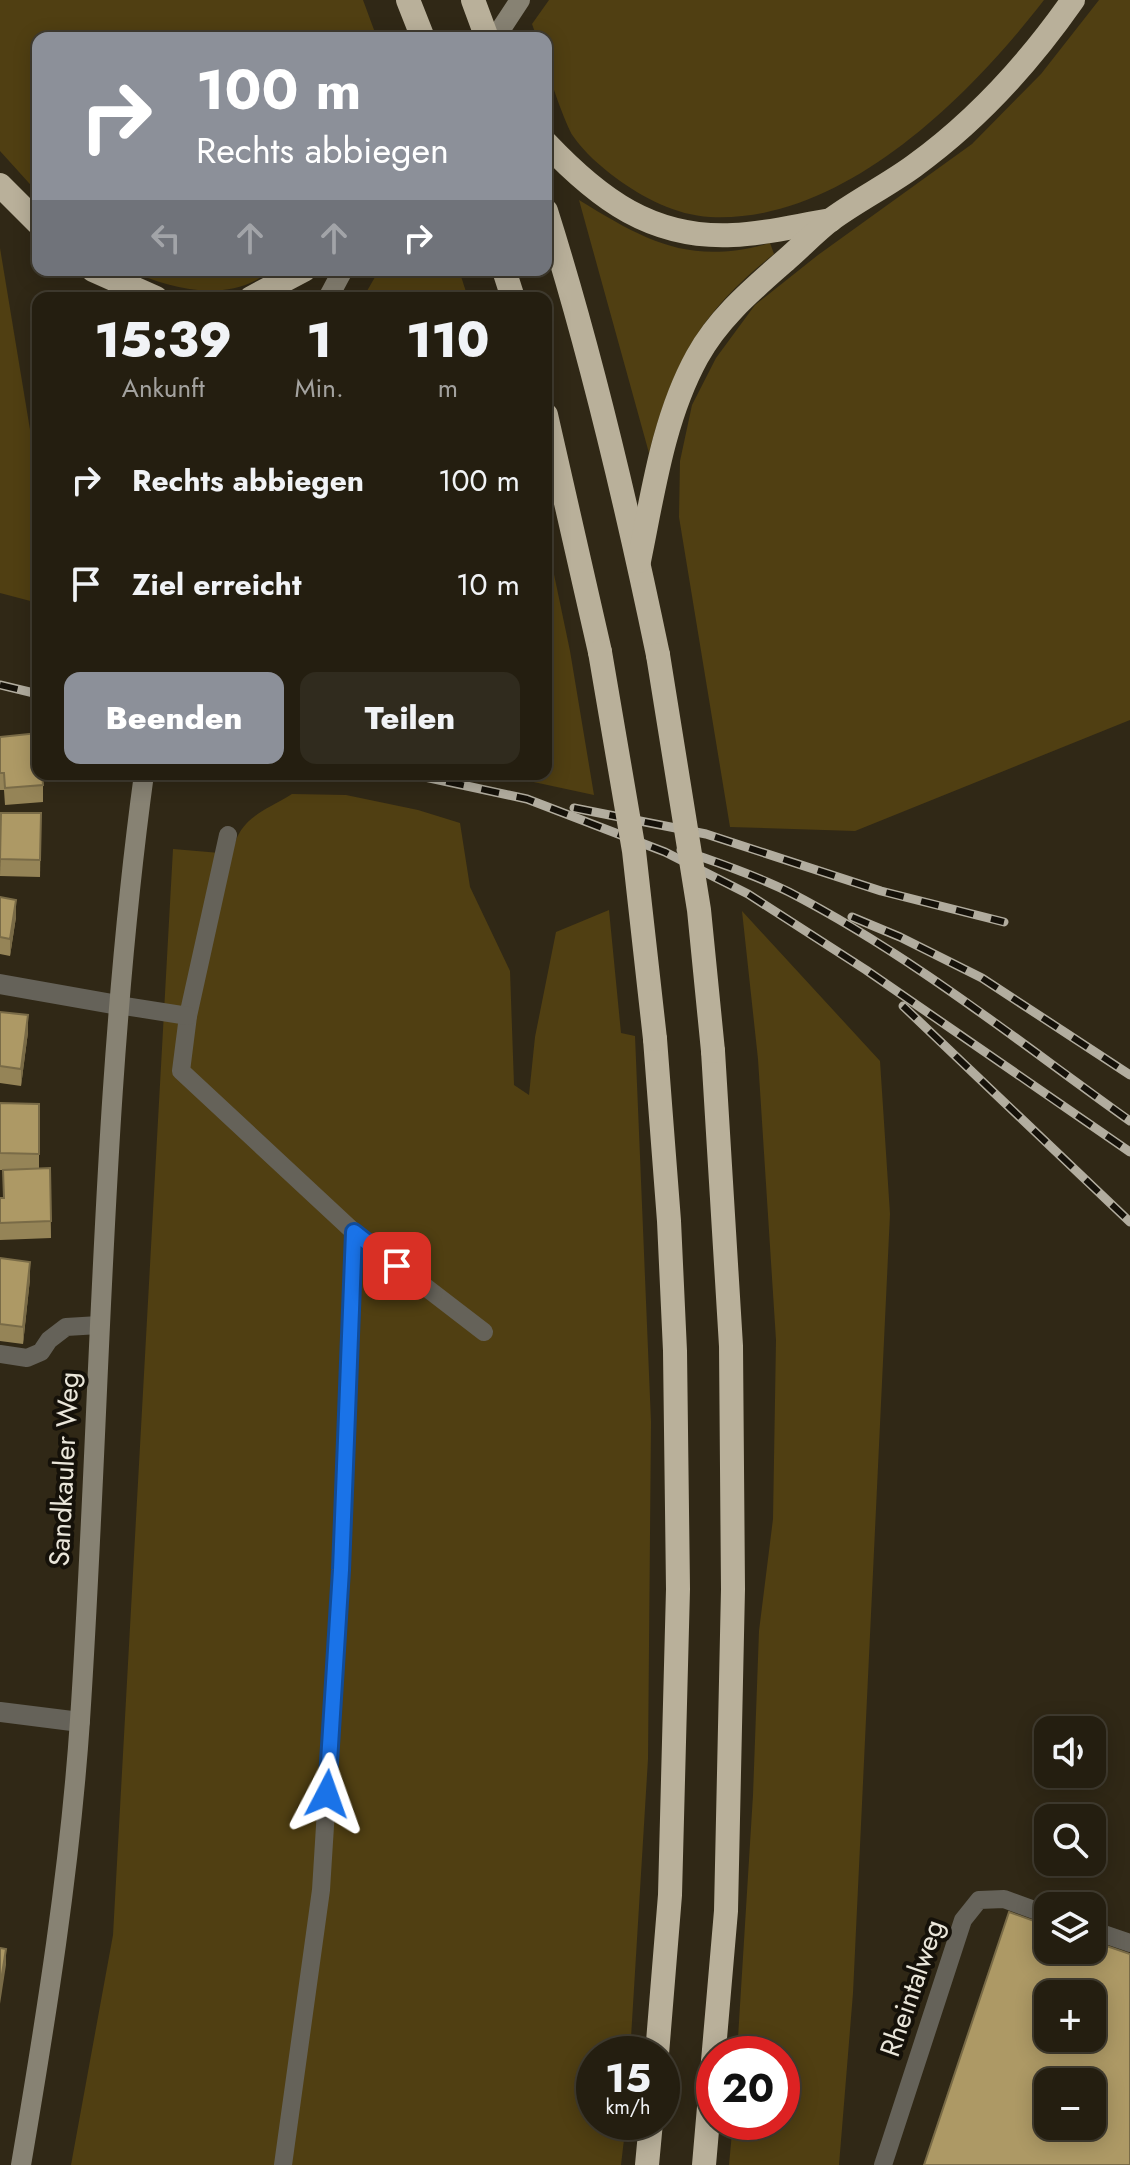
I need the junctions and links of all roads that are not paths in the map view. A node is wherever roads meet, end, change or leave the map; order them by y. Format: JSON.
{"nodes":[{"id":1,"x":408,"y":0,"type":"edge"},
{"id":2,"x":473,"y":0,"type":"edge"},
{"id":3,"x":520,"y":0,"type":"edge"},
{"id":4,"x":1073,"y":0,"type":"edge"},
{"id":5,"x":421,"y":32,"type":"edge"},
{"id":6,"x":485,"y":32,"type":"edge"},
{"id":7,"x":499,"y":32,"type":"edge"},
{"id":8,"x":552,"y":149,"type":"edge"},
{"id":9,"x":0,"y":185,"type":"edge"},
{"id":10,"x":32,"y":217,"type":"edge"},
{"id":11,"x":831,"y":220,"type":"junction"},
{"id":12,"x":552,"y":232,"type":"edge"},
{"id":13,"x":98,"y":276,"type":"edge"},
{"id":14,"x":106,"y":276,"type":"edge"},
{"id":15,"x":293,"y":276,"type":"edge"},
{"id":16,"x":112,"y":292,"type":"edge"},
{"id":17,"x":142,"y":292,"type":"edge"},
{"id":18,"x":262,"y":292,"type":"edge"},
{"id":19,"x":552,"y":441,"type":"edge"},
{"id":20,"x":639,"y":561,"type":"junction"},
{"id":21,"x":143,"y":780,"type":"edge"},
{"id":22,"x":228,"y":835,"type":"dead end"},
{"id":23,"x":0,"y":984,"type":"edge"},
{"id":24,"x":118,"y":1005,"type":"junction"},
{"id":25,"x":188,"y":1016,"type":"junction"},
{"id":26,"x":354,"y":1232,"type":"junction"},
{"id":27,"x":99,"y":1325,"type":"junction"},
{"id":28,"x":484,"y":1332,"type":"dead end"},
{"id":29,"x":0,"y":1354,"type":"edge"},
{"id":30,"x":0,"y":1712,"type":"edge"},
{"id":31,"x":80,"y":1722,"type":"junction"},
{"id":32,"x":1034,"y":1910,"type":"edge"},
{"id":33,"x":1106,"y":1935,"type":"edge"},
{"id":34,"x":1130,"y":1943,"type":"edge"},
{"id":35,"x":658,"y":2036,"type":"edge"},
{"id":36,"x":649,"y":2140,"type":"edge"},
{"id":37,"x":21,"y":2165,"type":"edge"},
{"id":38,"x":283,"y":2165,"type":"edge"},
{"id":39,"x":647,"y":2165,"type":"edge"},
{"id":40,"x":704,"y":2165,"type":"edge"},
{"id":41,"x":883,"y":2165,"type":"edge"}],
"edges":[{"from":1,"to":5,"type":"highway"},
{"from":2,"to":6,"type":"highway"},
{"from":3,"to":7,"type":"street"},
{"from":4,"to":11,"type":"highway"},
{"from":8,"to":11,"type":"highway"},
{"from":9,"to":10,"type":"highway"},
{"from":11,"to":20,"type":"highway"},
{"from":12,"to":20,"type":"highway"},
{"from":13,"to":16,"type":"highway"},
{"from":14,"to":17,"type":"highway"},
{"from":15,"to":18,"type":"highway"},
{"from":19,"to":35,"type":"highway","bridge":true},
{"from":20,"to":40,"type":"highway","bridge":true},
{"from":21,"to":24,"type":"street","name":"Sandkauler Weg"},
{"from":22,"to":25,"type":"lane"},
{"from":23,"to":24,"type":"street"},
{"from":24,"to":25,"type":"lane"},
{"from":24,"to":27,"type":"street","name":"Sandkauler Weg"},
{"from":25,"to":26,"type":"lane"},
{"from":26,"to":28,"type":"lane"},
{"from":26,"to":38,"type":"lane"},
{"from":27,"to":29,"type":"lane"},
{"from":27,"to":31,"type":"street","name":"Sandkauler Weg"},
{"from":30,"to":31,"type":"street"},
{"from":31,"to":37,"type":"street","name":"Sandkauler Weg"},
{"from":32,"to":41,"type":"lane","name":"Rheintalweg"},
{"from":33,"to":34,"type":"lane"},
{"from":36,"to":39,"type":"highway"}]}
